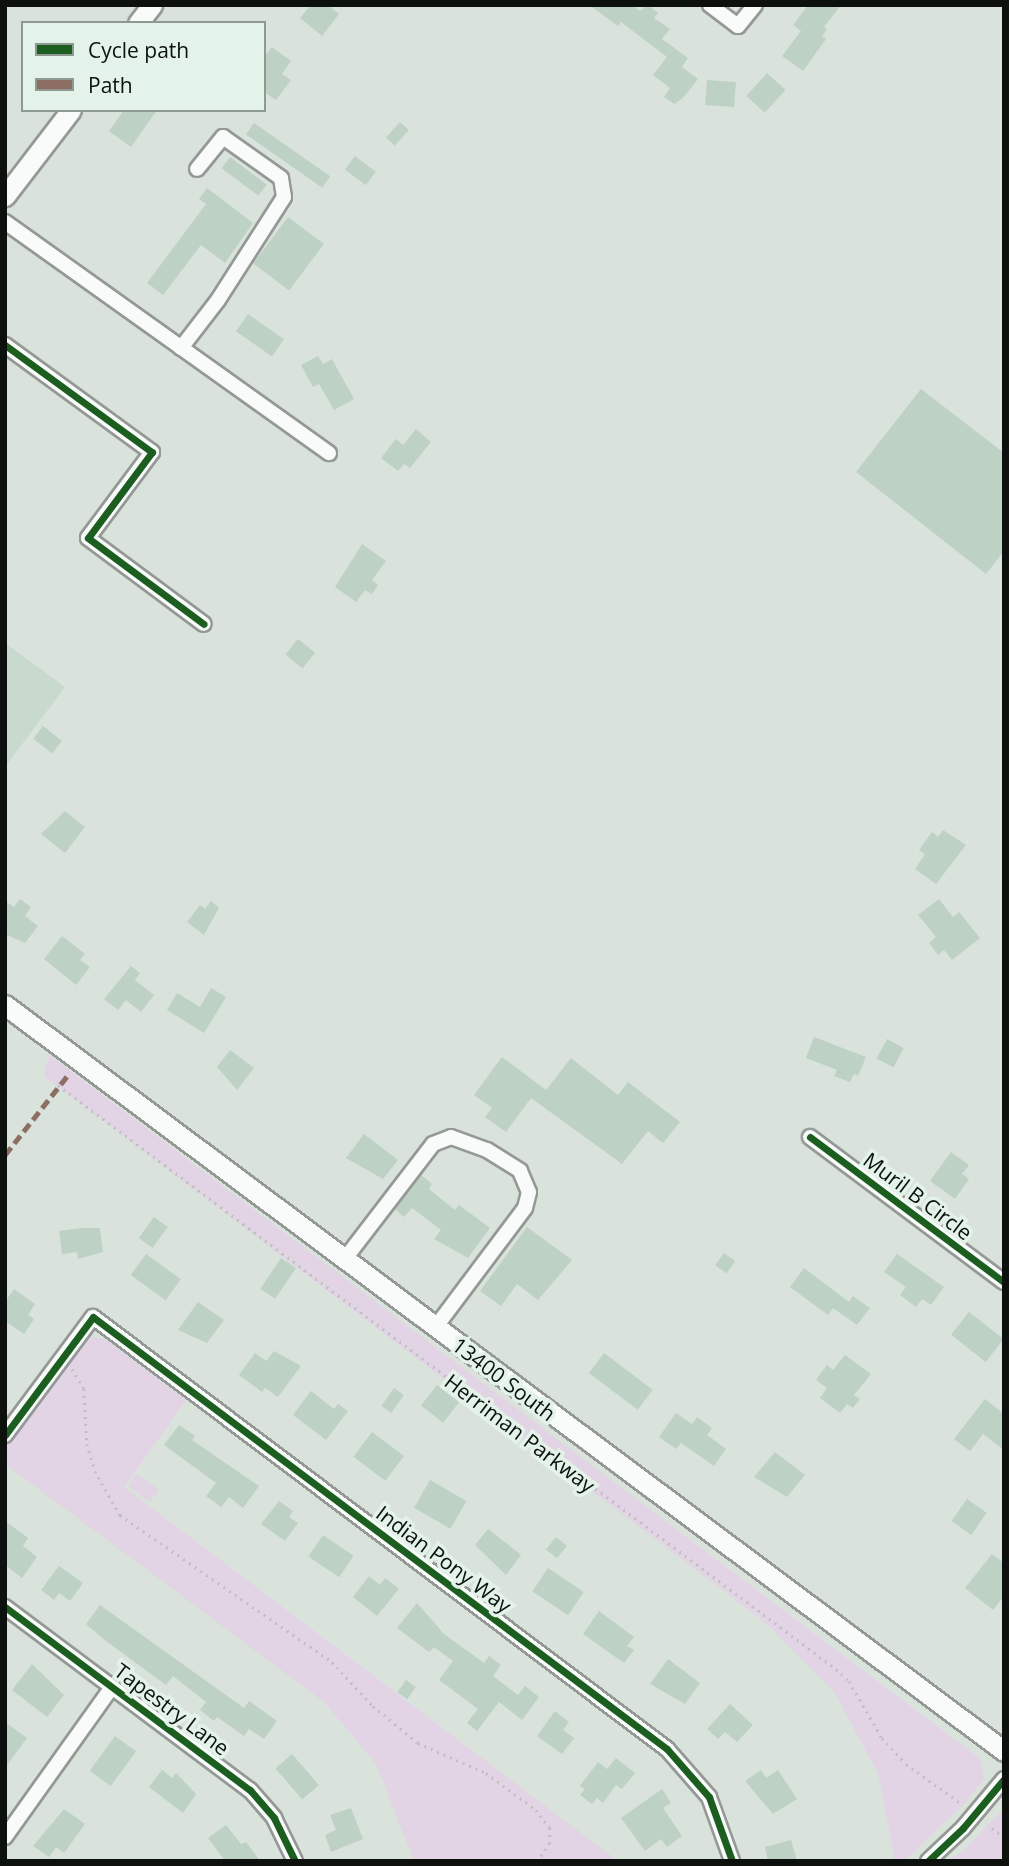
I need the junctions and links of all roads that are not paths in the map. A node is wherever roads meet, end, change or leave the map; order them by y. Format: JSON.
{"nodes":[{"id":1,"x":152,"y":5,"type":"edge"},
{"id":2,"x":710,"y":5,"type":"edge"},
{"id":3,"x":755,"y":5,"type":"edge"},
{"id":4,"x":140,"y":21,"type":"edge"},
{"id":5,"x":69,"y":112,"type":"edge"},
{"id":6,"x":197,"y":169,"type":"dead end"},
{"id":7,"x":5,"y":196,"type":"edge"},
{"id":8,"x":5,"y":222,"type":"edge"},
{"id":9,"x":5,"y":345,"type":"edge"},
{"id":10,"x":181,"y":348,"type":"junction"},
{"id":11,"x":329,"y":453,"type":"dead end"},
{"id":12,"x":204,"y":624,"type":"dead end"},
{"id":13,"x":5,"y":1006,"type":"edge"},
{"id":14,"x":810,"y":1137,"type":"dead end"},
{"id":15,"x":344,"y":1260,"type":"junction"},
{"id":16,"x":1004,"y":1282,"type":"edge"},
{"id":17,"x":435,"y":1328,"type":"junction"},
{"id":18,"x":5,"y":1435,"type":"edge"},
{"id":19,"x":5,"y":1607,"type":"edge"},
{"id":20,"x":113,"y":1687,"type":"junction"},
{"id":21,"x":1004,"y":1751,"type":"edge"},
{"id":22,"x":1004,"y":1779,"type":"edge"},
{"id":23,"x":5,"y":1837,"type":"edge"},
{"id":24,"x":295,"y":1861,"type":"edge"},
{"id":25,"x":732,"y":1861,"type":"edge"},
{"id":26,"x":929,"y":1861,"type":"edge"}],
"edges":[{"from":1,"to":4,"type":"main road"},
{"from":2,"to":3,"type":"street"},
{"from":5,"to":7,"type":"main road"},
{"from":6,"to":10,"type":"street"},
{"from":8,"to":10,"type":"street"},
{"from":9,"to":12,"type":"street"},
{"from":10,"to":11,"type":"street"},
{"from":13,"to":15,"type":"main road","name":"13400 South"},
{"from":14,"to":16,"type":"street","name":"Muril B Circle"},
{"from":15,"to":17,"type":"main road","name":"13400 South"},
{"from":15,"to":17,"type":"street"},
{"from":17,"to":21,"type":"main road","name":"13400 South"},
{"from":18,"to":25,"type":"street","name":"Indian Pony Way"},
{"from":19,"to":20,"type":"street","name":"Tapestry Lane"},
{"from":20,"to":23,"type":"street"},
{"from":20,"to":24,"type":"street","name":"Tapestry Lane"},
{"from":22,"to":26,"type":"street"}]}
